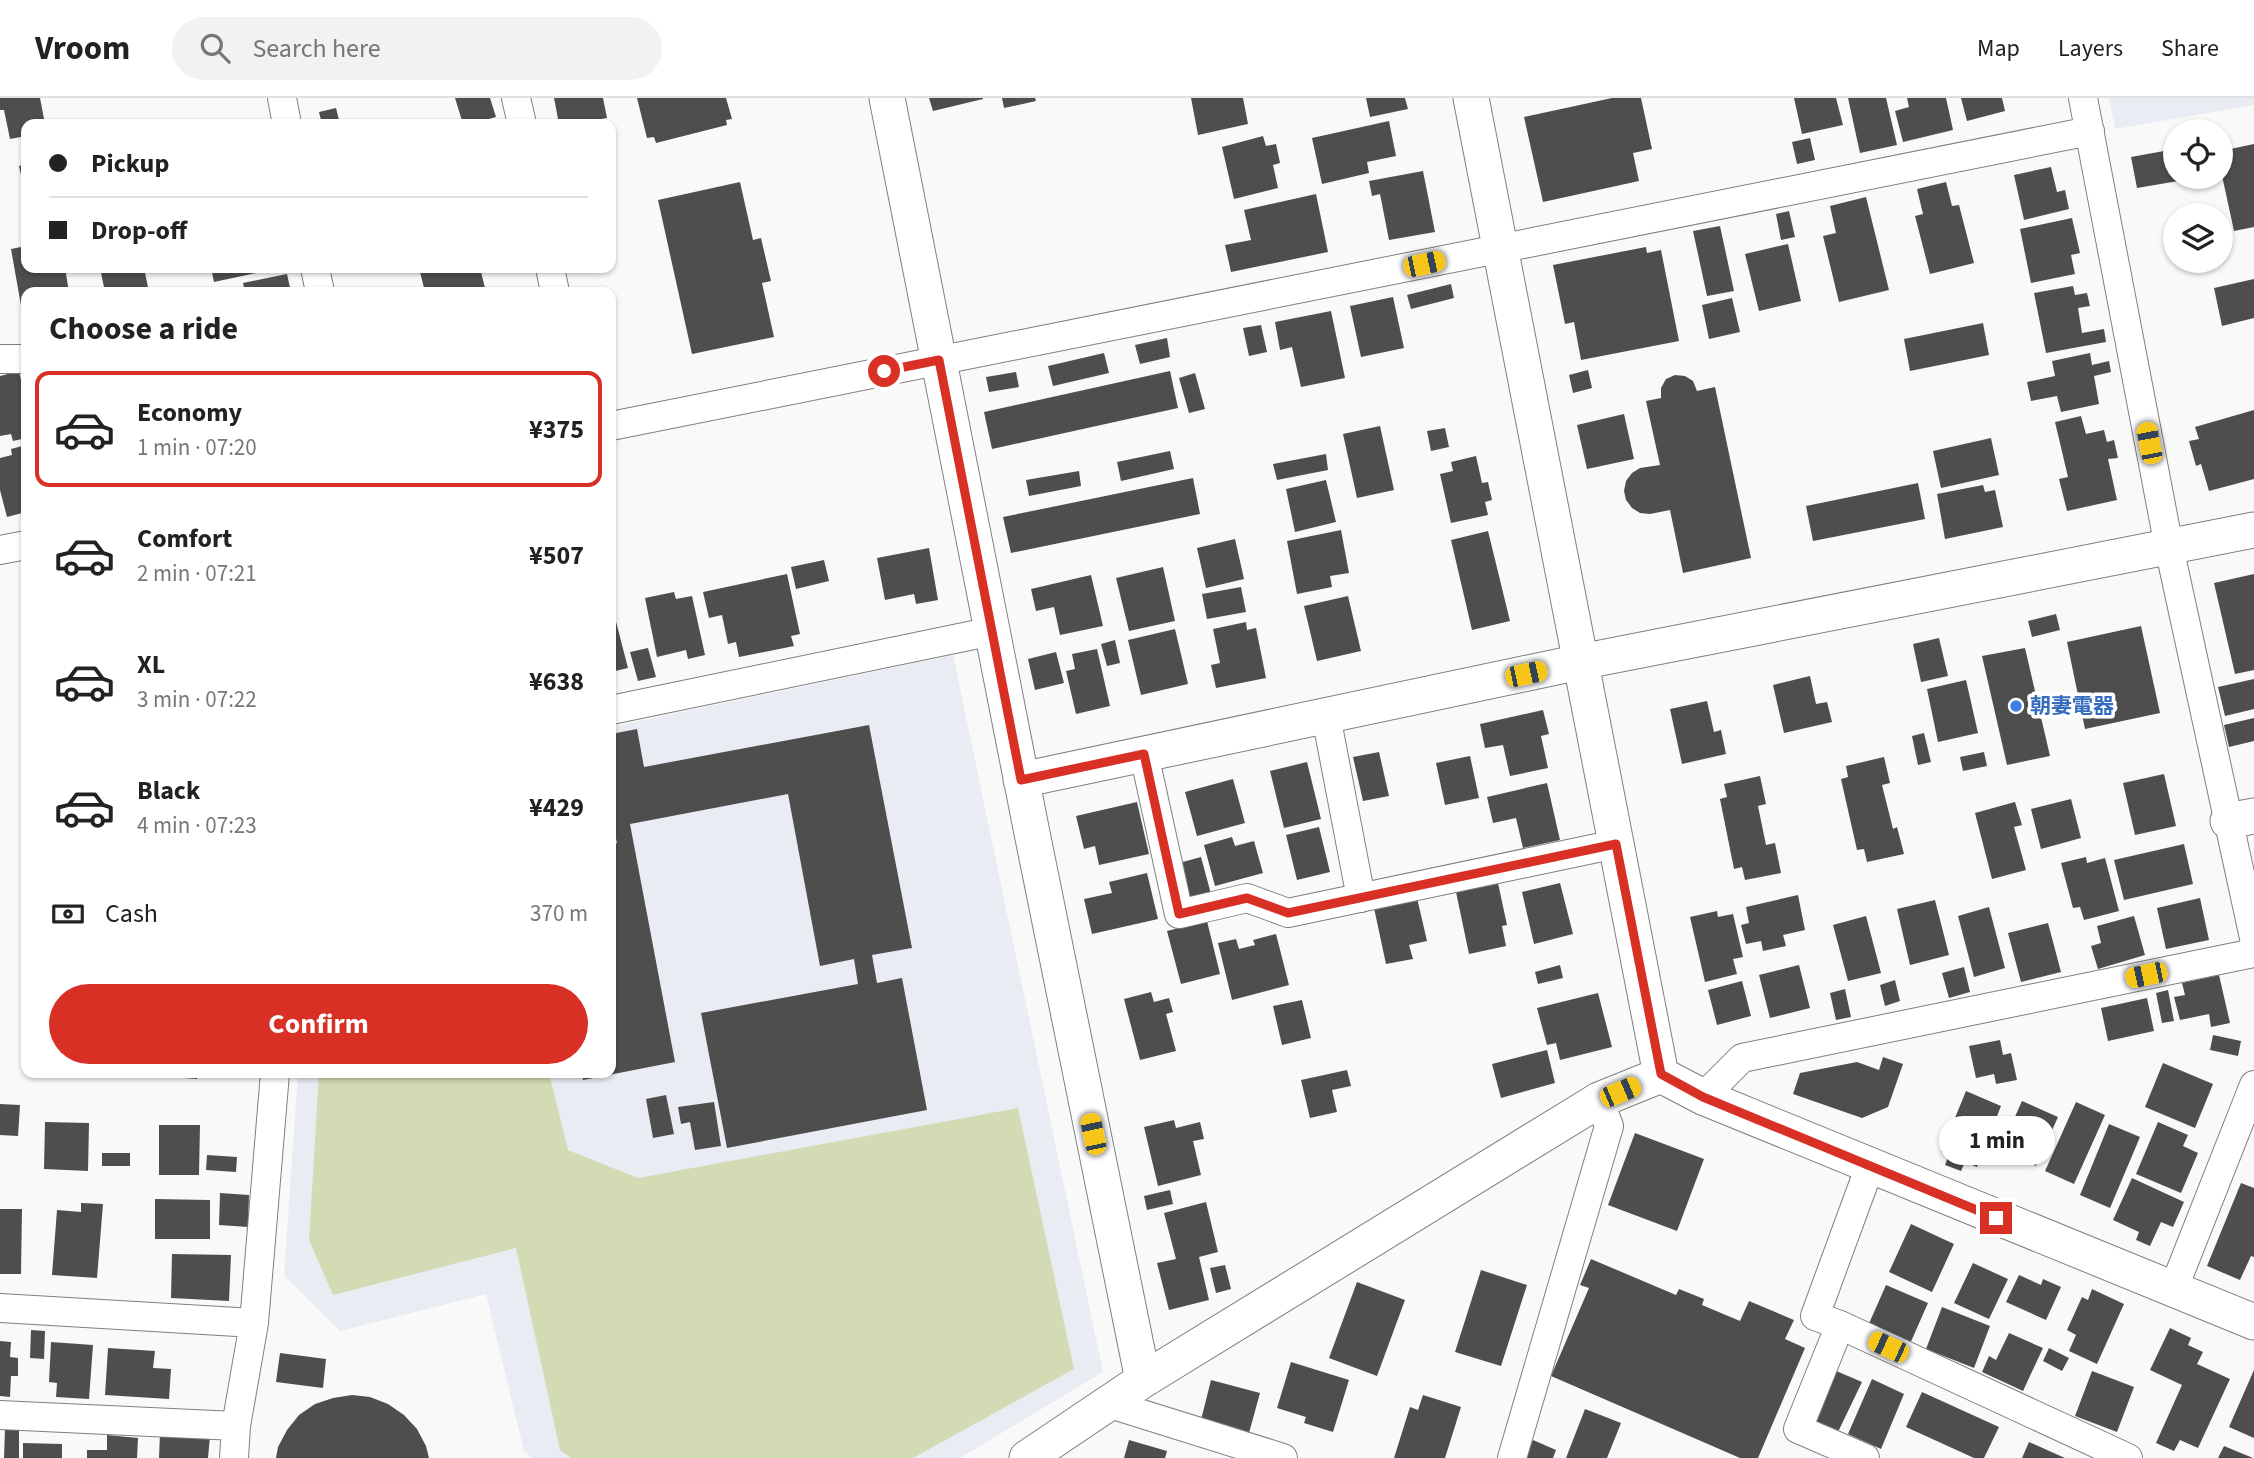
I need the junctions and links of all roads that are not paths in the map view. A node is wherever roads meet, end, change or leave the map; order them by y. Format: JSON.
{"nodes":[{"id":1,"x":282,"y":98,"type":"edge"},
{"id":2,"x":516,"y":98,"type":"edge"},
{"id":3,"x":887,"y":98,"type":"edge"},
{"id":4,"x":1471,"y":98,"type":"edge"},
{"id":5,"x":2083,"y":98,"type":"edge"},
{"id":6,"x":286,"y":119,"type":"edge"},
{"id":7,"x":521,"y":119,"type":"edge"},
{"id":8,"x":2090,"y":131,"type":"junction"},
{"id":9,"x":1501,"y":248,"type":"junction"},
{"id":10,"x":0,"y":359,"type":"edge"},
{"id":11,"x":21,"y":359,"type":"edge"},
{"id":12,"x":939,"y":360,"type":"junction"},
{"id":13,"x":616,"y":425,"type":"edge"},
{"id":14,"x":2254,"y":530,"type":"edge"},
{"id":15,"x":21,"y":545,"type":"edge"},
{"id":16,"x":2169,"y":547,"type":"junction"},
{"id":17,"x":0,"y":550,"type":"edge"},
{"id":18,"x":993,"y":631,"type":"junction"},
{"id":19,"x":1580,"y":662,"type":"junction"},
{"id":20,"x":616,"y":709,"type":"edge"},
{"id":21,"x":1326,"y":716,"type":"junction"},
{"id":22,"x":1144,"y":754,"type":"junction"},
{"id":23,"x":1021,"y":780,"type":"junction"},
{"id":24,"x":2241,"y":819,"type":"edge"},
{"id":25,"x":1616,"y":844,"type":"junction"},
{"id":26,"x":1361,"y":898,"type":"junction"},
{"id":27,"x":2254,"y":938,"type":"edge"},
{"id":28,"x":2254,"y":953,"type":"edge"},
{"id":29,"x":1661,"y":1074,"type":"junction"},
{"id":30,"x":275,"y":1078,"type":"edge"},
{"id":31,"x":2254,"y":1085,"type":"edge"},
{"id":32,"x":1703,"y":1097,"type":"junction"},
{"id":33,"x":1599,"y":1100,"type":"junction"},
{"id":34,"x":1870,"y":1166,"type":"junction"},
{"id":35,"x":2173,"y":1290,"type":"junction"},
{"id":36,"x":0,"y":1308,"type":"edge"},
{"id":37,"x":2254,"y":1322,"type":"edge"},
{"id":38,"x":254,"y":1323,"type":"junction"},
{"id":39,"x":1840,"y":1325,"type":"junction"},
{"id":40,"x":1143,"y":1380,"type":"junction"},
{"id":41,"x":1110,"y":1404,"type":"junction"},
{"id":42,"x":0,"y":1415,"type":"edge"},
{"id":43,"x":236,"y":1426,"type":"junction"},
{"id":44,"x":234,"y":1458,"type":"edge"},
{"id":45,"x":1027,"y":1458,"type":"edge"},
{"id":46,"x":1283,"y":1458,"type":"edge"},
{"id":47,"x":1512,"y":1458,"type":"edge"},
{"id":48,"x":1865,"y":1458,"type":"edge"},
{"id":49,"x":2128,"y":1458,"type":"edge"}],
"edges":[{"from":1,"to":6,"type":"street"},
{"from":2,"to":7,"type":"street"},
{"from":3,"to":12,"type":"street"},
{"from":4,"to":9,"type":"street"},
{"from":5,"to":8,"type":"street"},
{"from":8,"to":9,"type":"street"},
{"from":8,"to":16,"type":"street"},
{"from":9,"to":12,"type":"street"},
{"from":9,"to":19,"type":"street"},
{"from":10,"to":11,"type":"street"},
{"from":12,"to":13,"type":"street"},
{"from":12,"to":18,"type":"street"},
{"from":14,"to":16,"type":"street"},
{"from":15,"to":17,"type":"street"},
{"from":16,"to":19,"type":"street"},
{"from":16,"to":24,"type":"street"},
{"from":18,"to":20,"type":"street"},
{"from":18,"to":23,"type":"street"},
{"from":19,"to":21,"type":"street"},
{"from":19,"to":25,"type":"street"},
{"from":21,"to":22,"type":"street"},
{"from":21,"to":26,"type":"street"},
{"from":22,"to":23,"type":"street"},
{"from":22,"to":26,"type":"street"},
{"from":23,"to":40,"type":"street"},
{"from":24,"to":27,"type":"street"},
{"from":25,"to":26,"type":"street"},
{"from":25,"to":29,"type":"street"},
{"from":28,"to":32,"type":"street"},
{"from":29,"to":32,"type":"street"},
{"from":29,"to":33,"type":"street"},
{"from":30,"to":38,"type":"street"},
{"from":31,"to":35,"type":"street"},
{"from":32,"to":34,"type":"street"},
{"from":33,"to":40,"type":"street"},
{"from":33,"to":47,"type":"street"},
{"from":34,"to":35,"type":"street"},
{"from":34,"to":39,"type":"street"},
{"from":35,"to":37,"type":"street"},
{"from":36,"to":38,"type":"street"},
{"from":38,"to":43,"type":"street"},
{"from":39,"to":48,"type":"street"},
{"from":39,"to":49,"type":"street"},
{"from":40,"to":41,"type":"street"},
{"from":41,"to":45,"type":"street"},
{"from":41,"to":46,"type":"street"},
{"from":42,"to":43,"type":"street"},
{"from":43,"to":44,"type":"street"}]}
